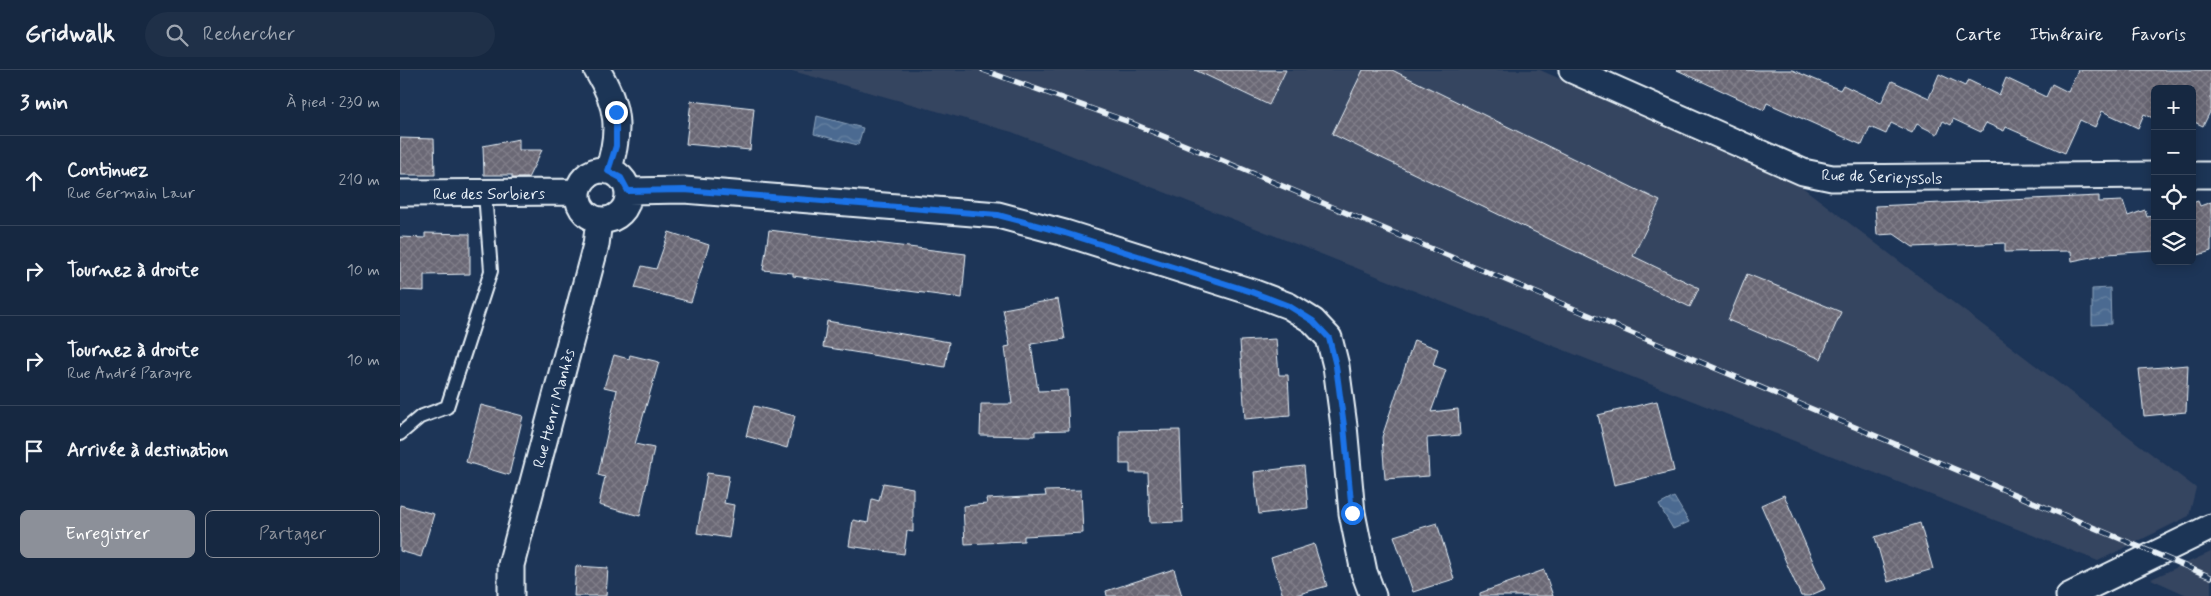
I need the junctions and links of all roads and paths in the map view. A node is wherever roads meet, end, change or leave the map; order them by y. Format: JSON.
{"nodes":[{"id":1,"x":597,"y":70,"type":"edge"},
{"id":2,"x":1572,"y":70,"type":"edge"},
{"id":3,"x":608,"y":171,"type":"junction"},
{"id":4,"x":2151,"y":175,"type":"edge"},
{"id":5,"x":2196,"y":175,"type":"edge"},
{"id":6,"x":2211,"y":175,"type":"edge"},
{"id":7,"x":628,"y":191,"type":"junction"},
{"id":8,"x":578,"y":192,"type":"junction"},
{"id":9,"x":400,"y":193,"type":"edge"},
{"id":10,"x":485,"y":193,"type":"junction"},
{"id":11,"x":599,"y":220,"type":"junction"},
{"id":12,"x":400,"y":434,"type":"edge"},
{"id":13,"x":2211,"y":527,"type":"edge"},
{"id":14,"x":511,"y":596,"type":"edge"},
{"id":15,"x":1373,"y":596,"type":"edge"},
{"id":16,"x":2069,"y":596,"type":"edge"}],
"edges":[{"from":1,"to":3,"type":"street"},
{"from":2,"to":4,"type":"street","name":"Rue de Serieyssols"},
{"from":3,"to":7,"type":"street"},
{"from":3,"to":8,"type":"street"},
{"from":5,"to":6,"type":"street"},
{"from":7,"to":11,"type":"street"},
{"from":7,"to":15,"type":"street"},
{"from":8,"to":10,"type":"street","name":"Rue des Sorbiers"},
{"from":8,"to":11,"type":"street"},
{"from":9,"to":10,"type":"street","name":"Rue des Sorbiers"},
{"from":10,"to":12,"type":"lane"},
{"from":11,"to":14,"type":"street","name":"Rue Henri Manhès"},
{"from":13,"to":16,"type":"street"}]}
